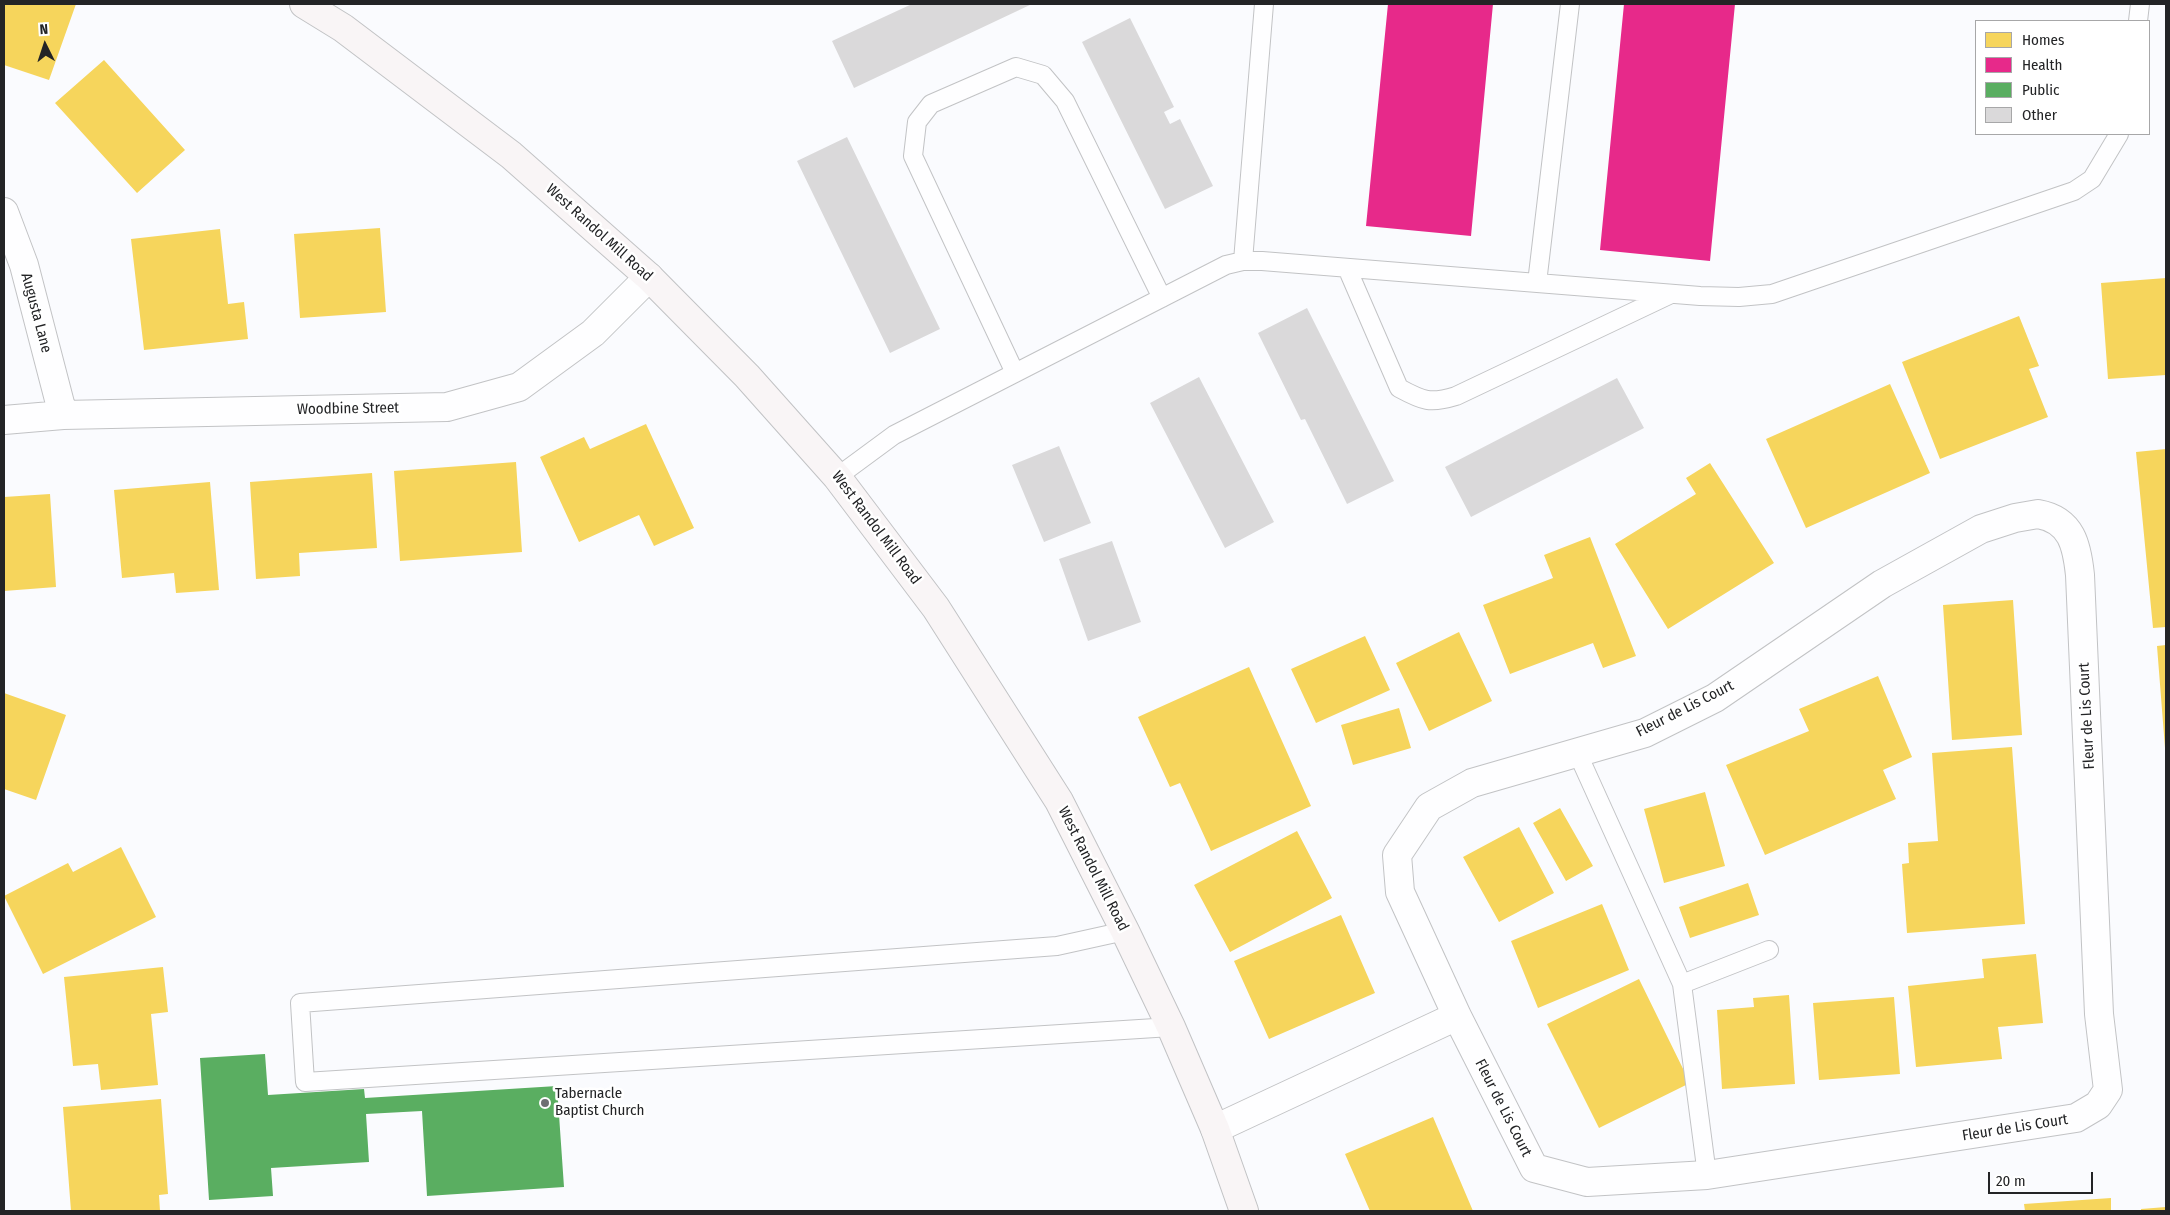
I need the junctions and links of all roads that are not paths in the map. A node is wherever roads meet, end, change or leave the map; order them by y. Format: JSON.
{"nodes":[{"id":1,"x":304,"y":4,"type":"edge"},
{"id":2,"x":1264,"y":4,"type":"edge"},
{"id":3,"x":1570,"y":4,"type":"edge"},
{"id":4,"x":2140,"y":4,"type":"edge"},
{"id":5,"x":2138,"y":20,"type":"edge"},
{"id":6,"x":2119,"y":135,"type":"edge"},
{"id":7,"x":4,"y":212,"type":"edge"},
{"id":8,"x":1243,"y":261,"type":"junction"},
{"id":9,"x":1347,"y":268,"type":"junction"},
{"id":10,"x":649,"y":277,"type":"junction"},
{"id":11,"x":1537,"y":283,"type":"junction"},
{"id":12,"x":1672,"y":294,"type":"junction"},
{"id":13,"x":1162,"y":298,"type":"junction"},
{"id":14,"x":1015,"y":373,"type":"junction"},
{"id":15,"x":63,"y":415,"type":"junction"},
{"id":16,"x":4,"y":420,"type":"edge"},
{"id":17,"x":838,"y":477,"type":"junction"},
{"id":18,"x":1577,"y":752,"type":"junction"},
{"id":19,"x":1125,"y":931,"type":"junction"},
{"id":20,"x":1769,"y":950,"type":"dead end"},
{"id":21,"x":1682,"y":984,"type":"junction"},
{"id":22,"x":1458,"y":1016,"type":"junction"},
{"id":23,"x":1171,"y":1027,"type":"junction"},
{"id":24,"x":1215,"y":1129,"type":"junction"},
{"id":25,"x":1707,"y":1175,"type":"junction"},
{"id":26,"x":1244,"y":1211,"type":"edge"}],
"edges":[{"from":1,"to":10,"type":"main road","name":"West Randol Mill Road"},
{"from":2,"to":8,"type":"lane"},
{"from":3,"to":11,"type":"lane"},
{"from":4,"to":5,"type":"lane"},
{"from":6,"to":12,"type":"lane"},
{"from":7,"to":15,"type":"street","name":"Augusta Lane"},
{"from":8,"to":9,"type":"lane"},
{"from":8,"to":13,"type":"lane"},
{"from":9,"to":11,"type":"lane"},
{"from":9,"to":12,"type":"lane"},
{"from":10,"to":15,"type":"street","name":"Woodbine Street"},
{"from":10,"to":17,"type":"main road","name":"West Randol Mill Road"},
{"from":11,"to":12,"type":"lane"},
{"from":13,"to":14,"type":"lane"},
{"from":13,"to":14,"type":"lane"},
{"from":14,"to":17,"type":"lane"},
{"from":15,"to":16,"type":"street","name":"Woodbine Street"},
{"from":17,"to":19,"type":"main road","name":"West Randol Mill Road"},
{"from":18,"to":21,"type":"lane"},
{"from":18,"to":22,"type":"street","name":"Fleur de Lis Court"},
{"from":18,"to":25,"type":"street","name":"Fleur de Lis Court"},
{"from":19,"to":23,"type":"main road","name":"West Randol Mill Road"},
{"from":19,"to":23,"type":"lane"},
{"from":20,"to":21,"type":"lane"},
{"from":21,"to":25,"type":"lane"},
{"from":22,"to":24,"type":"street"},
{"from":22,"to":25,"type":"street","name":"Fleur de Lis Court"},
{"from":23,"to":24,"type":"main road","name":"West Randol Mill Road"},
{"from":24,"to":26,"type":"main road","name":"West Randol Mill Road"}]}
